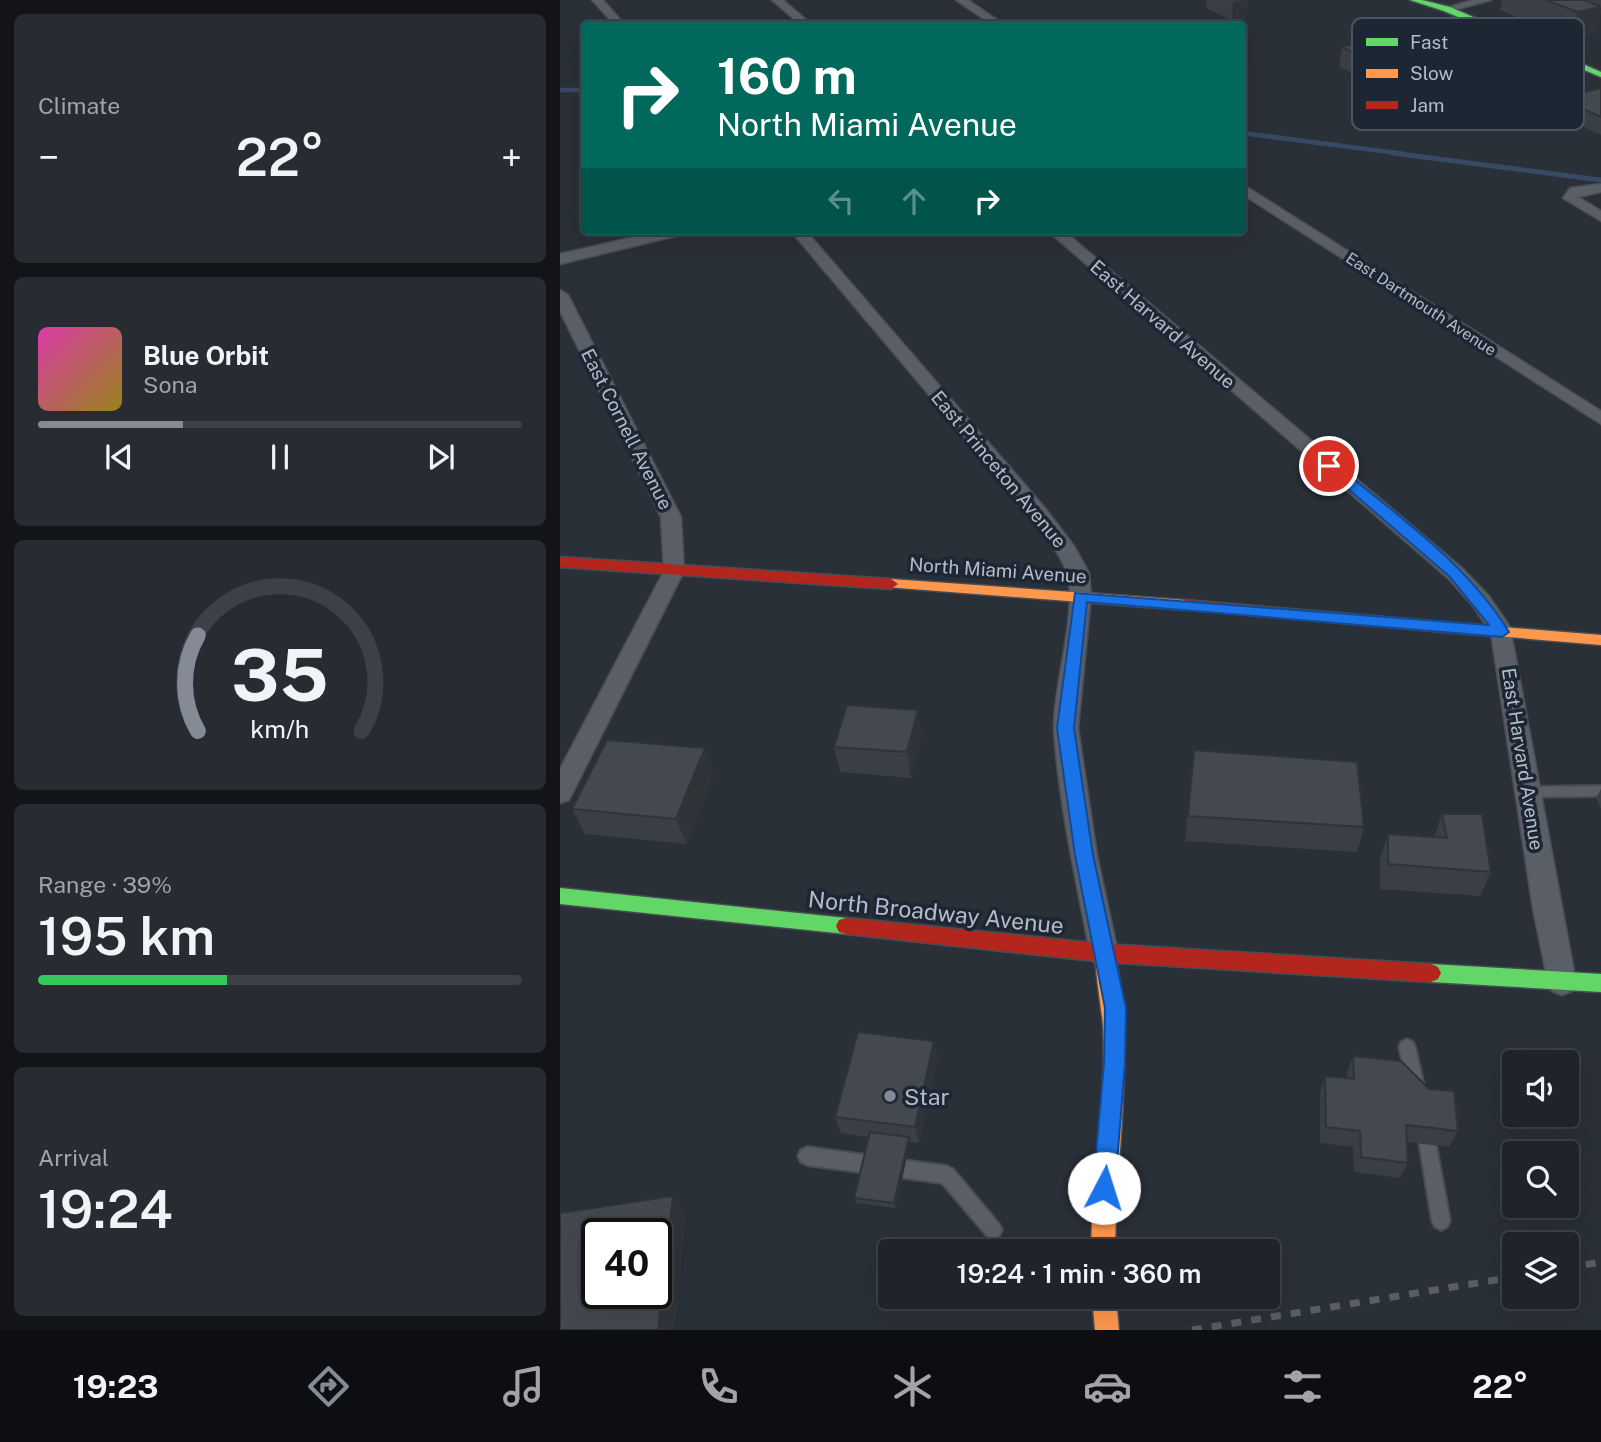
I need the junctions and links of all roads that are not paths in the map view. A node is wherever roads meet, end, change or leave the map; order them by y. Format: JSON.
{"nodes":[{"id":1,"x":597,"y":0,"type":"edge"},
{"id":2,"x":777,"y":0,"type":"edge"},
{"id":3,"x":961,"y":0,"type":"edge"},
{"id":4,"x":1414,"y":0,"type":"edge"},
{"id":5,"x":1486,"y":0,"type":"edge"},
{"id":6,"x":1442,"y":4,"type":"edge"},
{"id":7,"x":1473,"y":18,"type":"edge"},
{"id":8,"x":616,"y":21,"type":"edge"},
{"id":9,"x":802,"y":21,"type":"edge"},
{"id":10,"x":993,"y":21,"type":"edge"},
{"id":11,"x":1584,"y":67,"type":"edge"},
{"id":12,"x":1601,"y":75,"type":"edge"},
{"id":13,"x":1601,"y":188,"type":"edge"},
{"id":14,"x":1246,"y":191,"type":"edge"},
{"id":15,"x":1601,"y":217,"type":"edge"},
{"id":16,"x":662,"y":235,"type":"edge"},
{"id":17,"x":801,"y":235,"type":"edge"},
{"id":18,"x":1060,"y":235,"type":"edge"},
{"id":19,"x":560,"y":259,"type":"edge"},
{"id":20,"x":560,"y":295,"type":"edge"},
{"id":21,"x":1601,"y":419,"type":"edge"},
{"id":22,"x":560,"y":562,"type":"edge"},
{"id":23,"x":674,"y":571,"type":"junction"},
{"id":24,"x":1080,"y":596,"type":"junction"},
{"id":25,"x":1502,"y":632,"type":"junction"},
{"id":26,"x":1601,"y":640,"type":"edge"},
{"id":27,"x":1601,"y":791,"type":"edge"},
{"id":28,"x":1529,"y":792,"type":"junction"},
{"id":29,"x":560,"y":793,"type":"edge"},
{"id":30,"x":560,"y":896,"type":"edge"},
{"id":31,"x":1104,"y":953,"type":"junction"},
{"id":32,"x":1562,"y":982,"type":"junction"},
{"id":33,"x":1601,"y":983,"type":"edge"},
{"id":34,"x":1407,"y":1047,"type":"dead end"},
{"id":35,"x":807,"y":1156,"type":"dead end"},
{"id":36,"x":1441,"y":1221,"type":"dead end"},
{"id":37,"x":993,"y":1230,"type":"dead end"},
{"id":38,"x":1103,"y":1239,"type":"edge"},
{"id":39,"x":1105,"y":1309,"type":"edge"},
{"id":40,"x":1107,"y":1330,"type":"edge"}],
"edges":[{"from":1,"to":8,"type":"street"},
{"from":2,"to":9,"type":"street"},
{"from":3,"to":10,"type":"street"},
{"from":4,"to":6,"type":"main road"},
{"from":5,"to":6,"type":"street"},
{"from":6,"to":7,"type":"main road"},
{"from":11,"to":12,"type":"main road"},
{"from":13,"to":15,"type":"street"},
{"from":14,"to":21,"type":"street","name":"East Dartmouth Avenue"},
{"from":16,"to":19,"type":"street"},
{"from":17,"to":24,"type":"street","name":"East Princeton Avenue"},
{"from":18,"to":25,"type":"street","name":"East Harvard Avenue"},
{"from":20,"to":23,"type":"street","name":"East Cornell Avenue"},
{"from":22,"to":23,"type":"main road","name":"North Miami Avenue"},
{"from":23,"to":24,"type":"main road","name":"North Miami Avenue"},
{"from":23,"to":29,"type":"street"},
{"from":24,"to":25,"type":"main road","name":"North Miami Avenue"},
{"from":24,"to":31,"type":"street","name":"East Princeton Avenue"},
{"from":25,"to":26,"type":"main road","name":"North Miami Avenue"},
{"from":25,"to":28,"type":"street","name":"East Harvard Avenue"},
{"from":27,"to":28,"type":"lane"},
{"from":28,"to":32,"type":"street","name":"East Harvard Avenue"},
{"from":30,"to":31,"type":"main road","name":"North Broadway Avenue"},
{"from":31,"to":32,"type":"main road","name":"North Broadway Avenue"},
{"from":31,"to":38,"type":"main road","name":"East Princeton Avenue"},
{"from":32,"to":33,"type":"main road","name":"North Broadway Avenue"},
{"from":34,"to":36,"type":"lane"},
{"from":35,"to":37,"type":"lane"},
{"from":39,"to":40,"type":"main road"}]}
